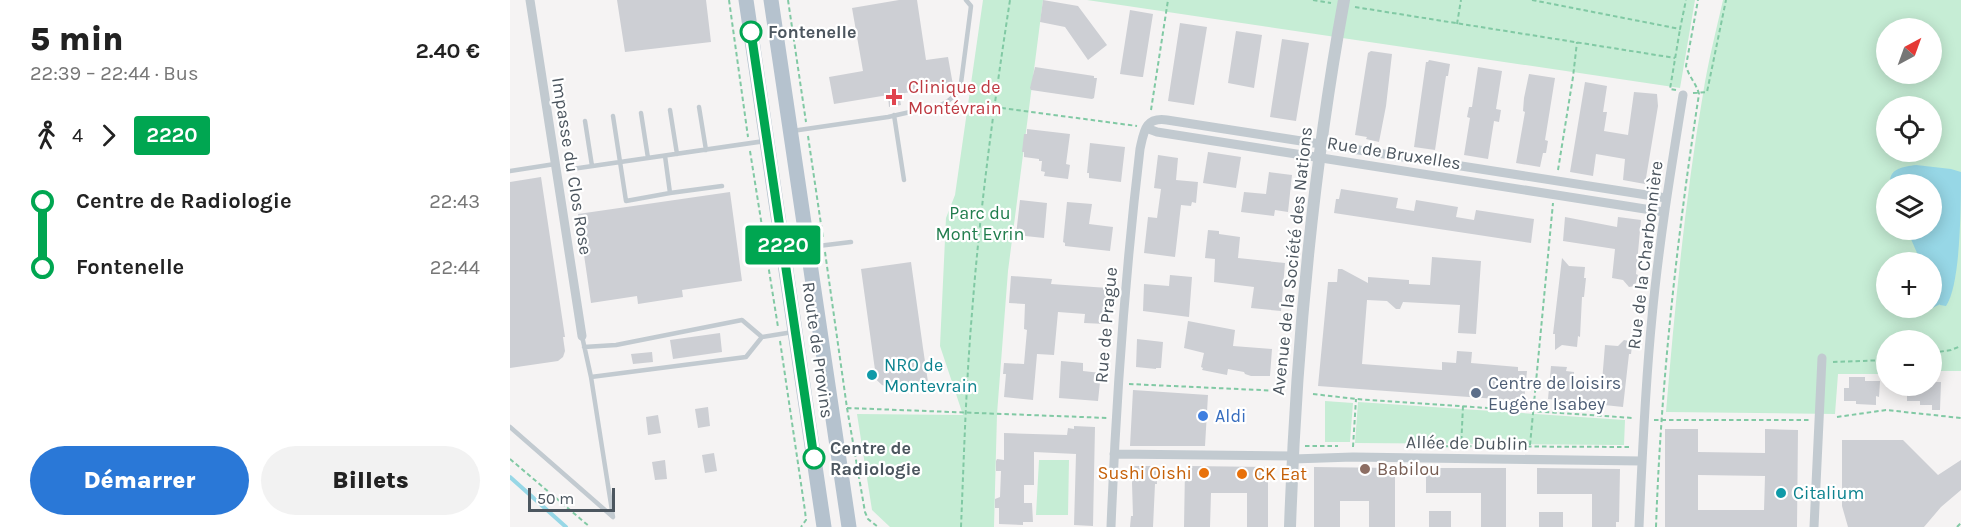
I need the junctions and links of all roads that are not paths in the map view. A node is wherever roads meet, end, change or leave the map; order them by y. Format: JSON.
{"nodes":[{"id":1,"x":530,"y":0,"type":"edge"},
{"id":2,"x":746,"y":0,"type":"edge"},
{"id":3,"x":771,"y":0,"type":"edge"},
{"id":4,"x":966,"y":0,"type":"edge"},
{"id":5,"x":1344,"y":2,"type":"edge"},
{"id":6,"x":1684,"y":92,"type":"road end"},
{"id":7,"x":699,"y":106,"type":"dead end"},
{"id":8,"x":670,"y":110,"type":"dead end"},
{"id":9,"x":641,"y":113,"type":"dead end"},
{"id":10,"x":894,"y":115,"type":"junction"},
{"id":11,"x":613,"y":116,"type":"dead end"},
{"id":12,"x":585,"y":121,"type":"dead end"},
{"id":13,"x":1148,"y":125,"type":"junction"},
{"id":14,"x":790,"y":131,"type":"junction"},
{"id":15,"x":767,"y":141,"type":"junction"},
{"id":16,"x":1321,"y":144,"type":"junction"},
{"id":17,"x":706,"y":150,"type":"junction"},
{"id":18,"x":677,"y":154,"type":"junction"},
{"id":19,"x":665,"y":156,"type":"junction"},
{"id":20,"x":648,"y":158,"type":"junction"},
{"id":21,"x":1319,"y":158,"type":"junction"},
{"id":22,"x":619,"y":162,"type":"junction"},
{"id":23,"x":555,"y":164,"type":"junction"},
{"id":24,"x":592,"y":166,"type":"junction"},
{"id":25,"x":572,"y":169,"type":"dead end"},
{"id":26,"x":510,"y":171,"type":"edge"},
{"id":27,"x":904,"y":180,"type":"dead end"},
{"id":28,"x":722,"y":186,"type":"dead end"},
{"id":29,"x":670,"y":193,"type":"junction"},
{"id":30,"x":1666,"y":198,"type":"junction"},
{"id":31,"x":1664,"y":212,"type":"junction"},
{"id":32,"x":851,"y":242,"type":"dead end"},
{"id":33,"x":807,"y":248,"type":"junction"},
{"id":34,"x":796,"y":332,"type":"junction"},
{"id":35,"x":582,"y":336,"type":"joint"},
{"id":36,"x":762,"y":338,"type":"junction"},
{"id":37,"x":584,"y":347,"type":"junction"},
{"id":38,"x":1821,"y":360,"type":"road end"},
{"id":39,"x":591,"y":377,"type":"junction"},
{"id":40,"x":510,"y":427,"type":"edge"},
{"id":41,"x":1114,"y":454,"type":"junction"},
{"id":42,"x":1293,"y":454,"type":"junction"},
{"id":43,"x":1641,"y":461,"type":"junction"},
{"id":44,"x":824,"y":527,"type":"edge"},
{"id":45,"x":849,"y":527,"type":"edge"},
{"id":46,"x":1111,"y":527,"type":"edge"},
{"id":47,"x":1290,"y":527,"type":"edge"},
{"id":48,"x":1640,"y":527,"type":"edge"},
{"id":49,"x":1814,"y":527,"type":"edge"}],
"edges":[{"from":1,"to":23,"type":"street","name":"Impasse du Clos Rose"},
{"from":2,"to":15,"type":"main road","name":"Route de Provins"},
{"from":3,"to":14,"type":"main road","name":"Route de Provins"},
{"from":4,"to":10,"type":"lane"},
{"from":5,"to":16,"type":"street","name":"Avenue de la Société des Nations"},
{"from":6,"to":30,"type":"street","name":"Rue de la Charbonnière"},
{"from":7,"to":17,"type":"lane"},
{"from":8,"to":18,"type":"lane"},
{"from":9,"to":20,"type":"lane"},
{"from":10,"to":14,"type":"lane"},
{"from":10,"to":27,"type":"lane"},
{"from":11,"to":22,"type":"lane"},
{"from":12,"to":24,"type":"lane"},
{"from":13,"to":16,"type":"street","name":"Rue de Bruxelles"},
{"from":13,"to":21,"type":"street","name":"Rue de Bruxelles"},
{"from":13,"to":41,"type":"street","name":"Rue de Prague"},
{"from":14,"to":33,"type":"main road","name":"Route de Provins"},
{"from":15,"to":17,"type":"lane"},
{"from":15,"to":34,"type":"main road","name":"Route de Provins"},
{"from":16,"to":21,"type":"street","name":"Avenue de la Société des Nations"},
{"from":16,"to":30,"type":"street","name":"Rue de Bruxelles"},
{"from":17,"to":18,"type":"lane"},
{"from":18,"to":19,"type":"lane"},
{"from":19,"to":20,"type":"lane"},
{"from":19,"to":29,"type":"lane"},
{"from":20,"to":22,"type":"lane"},
{"from":21,"to":31,"type":"street","name":"Rue de Bruxelles"},
{"from":21,"to":42,"type":"street","name":"Avenue de la Société des Nations"},
{"from":22,"to":24,"type":"lane"},
{"from":22,"to":29,"type":"lane"},
{"from":23,"to":26,"type":"lane"},
{"from":23,"to":35,"type":"street","name":"Impasse du Clos Rose"},
{"from":24,"to":25,"type":"lane"},
{"from":28,"to":29,"type":"lane"},
{"from":30,"to":31,"type":"street","name":"Rue de la Charbonnière"},
{"from":31,"to":43,"type":"street","name":"Rue de la Charbonnière"},
{"from":32,"to":33,"type":"lane"},
{"from":33,"to":45,"type":"main road","name":"Route de Provins"},
{"from":34,"to":36,"type":"lane"},
{"from":34,"to":44,"type":"main road","name":"Route de Provins"},
{"from":35,"to":37,"type":"lane"},
{"from":36,"to":37,"type":"lane"},
{"from":36,"to":39,"type":"lane"},
{"from":37,"to":39,"type":"lane"},
{"from":38,"to":49,"type":"street"},
{"from":39,"to":40,"type":"lane"},
{"from":41,"to":42,"type":"street","name":"Allée de Dublin"},
{"from":41,"to":46,"type":"street","name":"Rue de Prague"},
{"from":42,"to":43,"type":"street","name":"Allée de Dublin"},
{"from":42,"to":47,"type":"street","name":"Avenue de la Société des Nations"},
{"from":43,"to":48,"type":"street","name":"Rue de la Charbonnière"}]}
